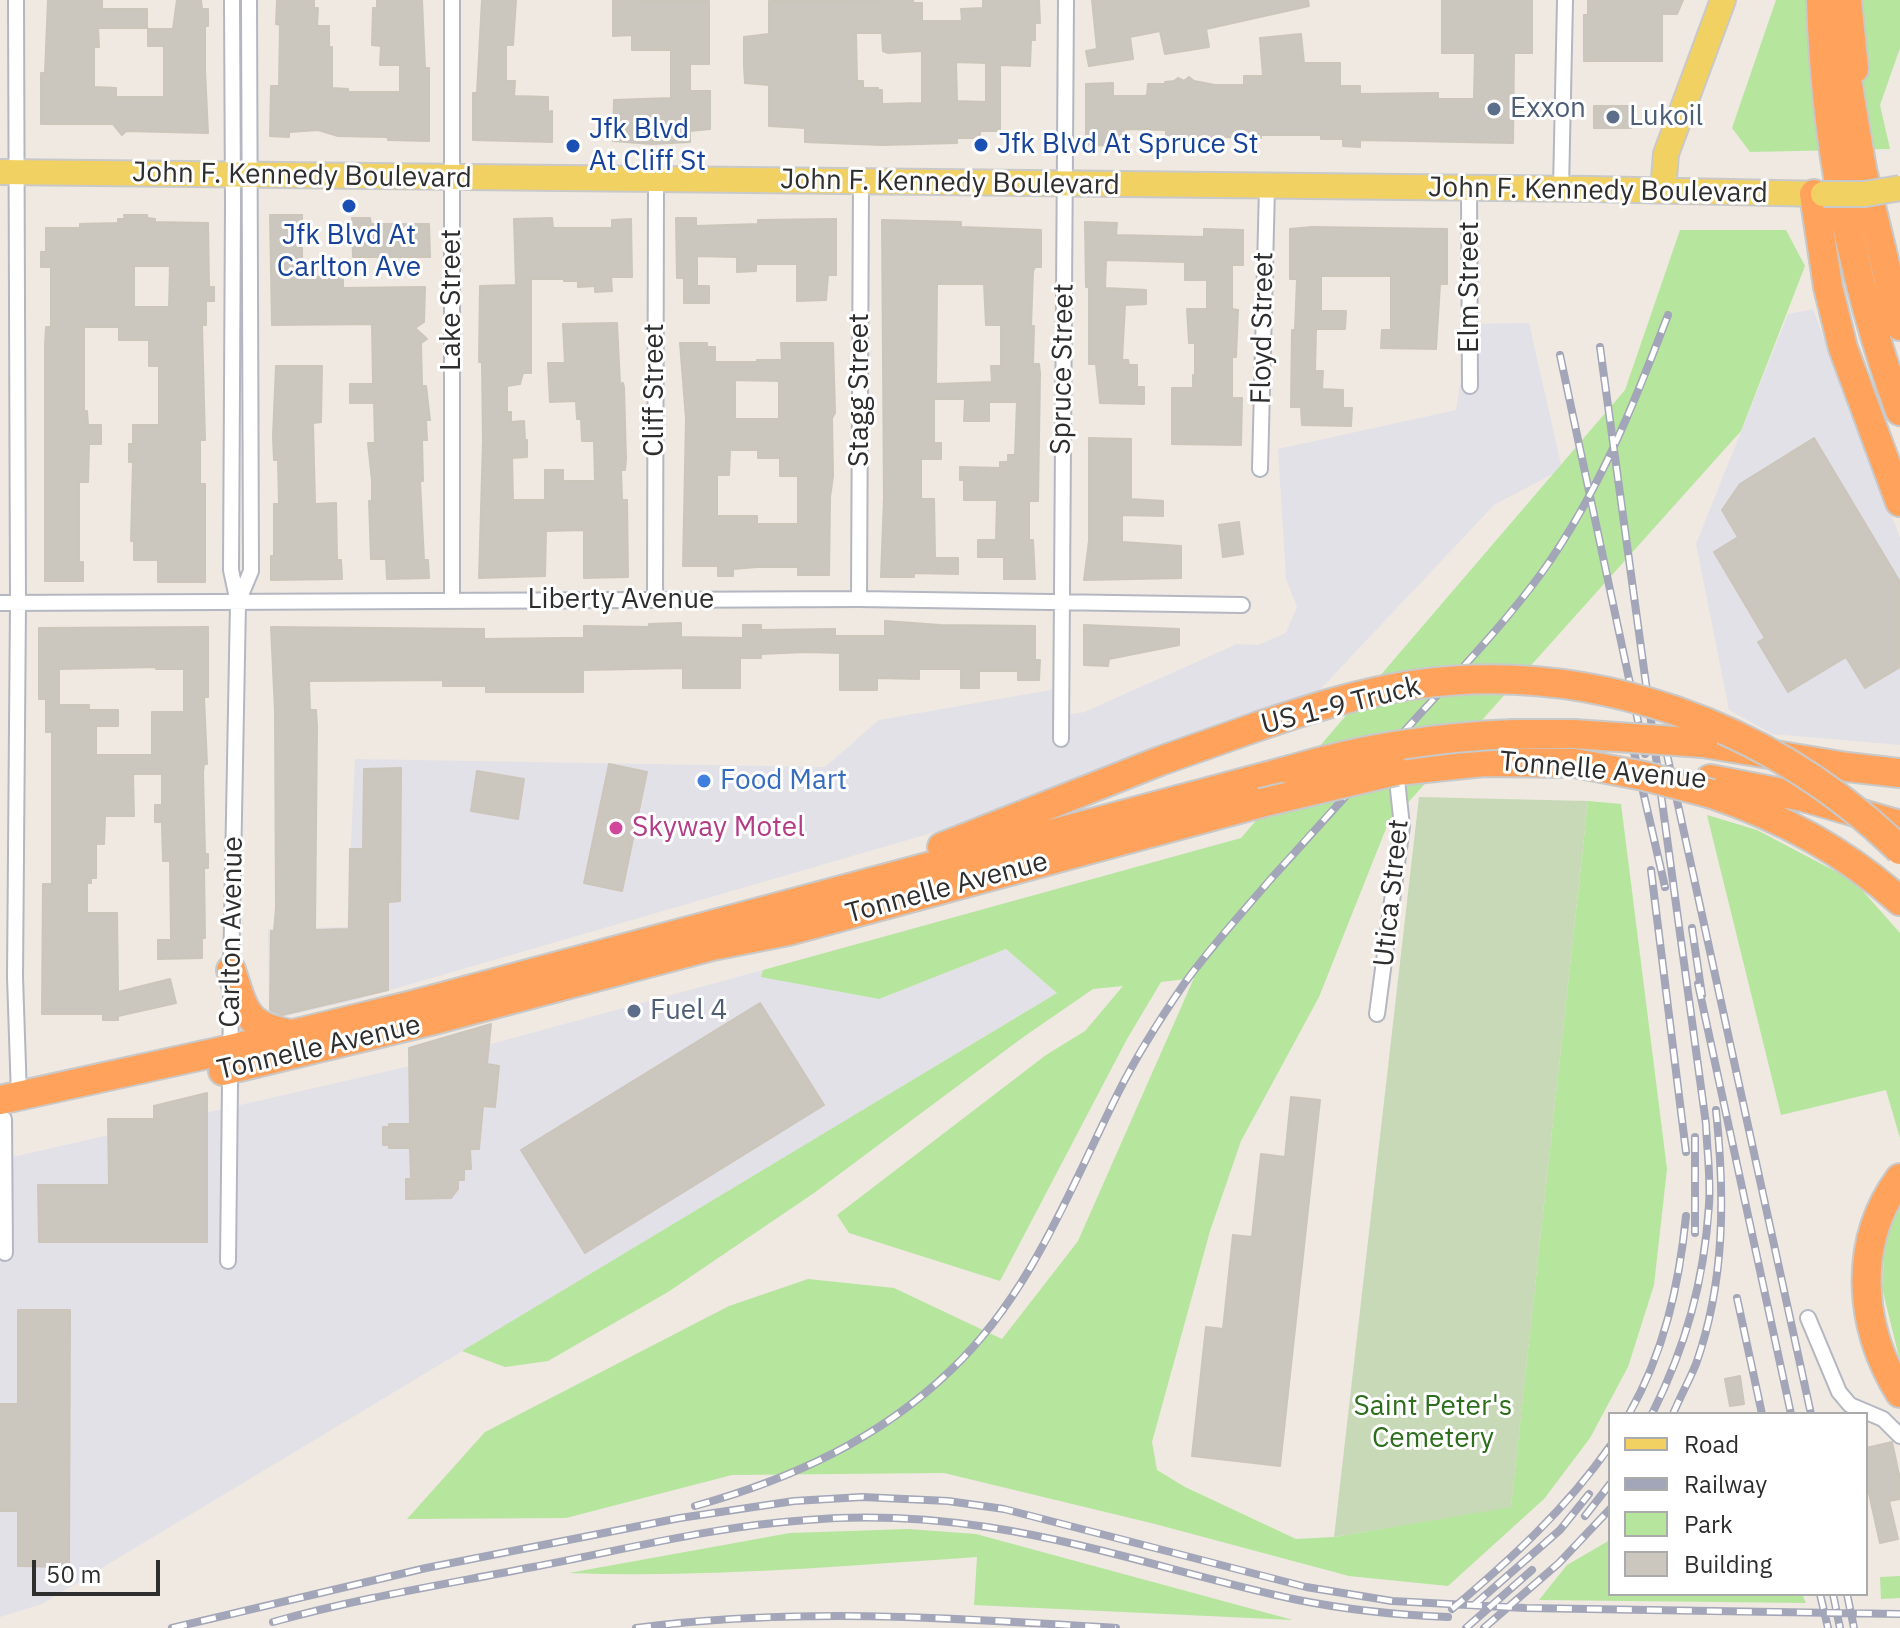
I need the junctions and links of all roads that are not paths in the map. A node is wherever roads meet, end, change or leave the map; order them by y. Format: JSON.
{"nodes":[{"id":1,"x":16,"y":0,"type":"edge"},
{"id":2,"x":232,"y":0,"type":"edge"},
{"id":3,"x":247,"y":0,"type":"edge"},
{"id":4,"x":452,"y":0,"type":"edge"},
{"id":5,"x":1066,"y":0,"type":"edge"},
{"id":6,"x":1565,"y":0,"type":"edge"},
{"id":7,"x":1723,"y":0,"type":"edge"},
{"id":8,"x":1821,"y":0,"type":"edge"},
{"id":9,"x":1838,"y":0,"type":"edge"},
{"id":10,"x":1847,"y":0,"type":"edge"},
{"id":11,"x":1852,"y":90,"type":"junction"},
{"id":12,"x":8,"y":172,"type":"edge"},
{"id":13,"x":242,"y":176,"type":"junction"},
{"id":14,"x":453,"y":178,"type":"junction"},
{"id":15,"x":656,"y":181,"type":"junction"},
{"id":16,"x":861,"y":181,"type":"junction"},
{"id":17,"x":1065,"y":184,"type":"junction"},
{"id":18,"x":1267,"y":187,"type":"junction"},
{"id":19,"x":1900,"y":188,"type":"edge"},
{"id":20,"x":1469,"y":189,"type":"junction"},
{"id":21,"x":1561,"y":189,"type":"junction"},
{"id":22,"x":1663,"y":190,"type":"junction"},
{"id":23,"x":1818,"y":194,"type":"junction"},
{"id":24,"x":1900,"y":252,"type":"edge"},
{"id":25,"x":233,"y":296,"type":"junction"},
{"id":26,"x":250,"y":296,"type":"junction"},
{"id":27,"x":1900,"y":326,"type":"edge"},
{"id":28,"x":1470,"y":386,"type":"dead end"},
{"id":29,"x":1900,"y":411,"type":"edge"},
{"id":30,"x":232,"y":434,"type":"junction"},
{"id":31,"x":250,"y":436,"type":"junction"},
{"id":32,"x":1260,"y":469,"type":"dead end"},
{"id":33,"x":1900,"y":502,"type":"edge"},
{"id":34,"x":859,"y":599,"type":"junction"},
{"id":35,"x":452,"y":600,"type":"junction"},
{"id":36,"x":655,"y":600,"type":"junction"},
{"id":37,"x":0,"y":603,"type":"edge"},
{"id":38,"x":18,"y":603,"type":"junction"},
{"id":39,"x":238,"y":603,"type":"junction"},
{"id":40,"x":1061,"y":604,"type":"junction"},
{"id":41,"x":1242,"y":605,"type":"dead end"},
{"id":42,"x":1061,"y":739,"type":"dead end"},
{"id":43,"x":1396,"y":771,"type":"junction"},
{"id":44,"x":1900,"y":773,"type":"edge"},
{"id":45,"x":1711,"y":787,"type":"junction"},
{"id":46,"x":1900,"y":825,"type":"edge"},
{"id":47,"x":1900,"y":850,"type":"edge"},
{"id":48,"x":816,"y":895,"type":"junction"},
{"id":49,"x":1900,"y":901,"type":"edge"},
{"id":50,"x":231,"y":970,"type":"junction"},
{"id":51,"x":1377,"y":1014,"type":"dead end"},
{"id":52,"x":292,"y":1034,"type":"junction"},
{"id":53,"x":231,"y":1059,"type":"junction"},
{"id":54,"x":6,"y":1109,"type":"edge"},
{"id":55,"x":1900,"y":1178,"type":"edge"},
{"id":56,"x":5,"y":1253,"type":"dead end"},
{"id":57,"x":228,"y":1261,"type":"dead end"},
{"id":58,"x":1808,"y":1318,"type":"dead end"},
{"id":59,"x":1900,"y":1393,"type":"edge"},
{"id":60,"x":1866,"y":1412,"type":"edge"},
{"id":61,"x":1868,"y":1413,"type":"edge"},
{"id":62,"x":1900,"y":1436,"type":"edge"}],
"edges":[{"from":1,"to":12,"type":"street"},
{"from":2,"to":13,"type":"street","name":"Carlton Avenue"},
{"from":3,"to":13,"type":"street","name":"Carlton Avenue"},
{"from":4,"to":14,"type":"street","name":"Lake Street"},
{"from":5,"to":17,"type":"street","name":"Spruce Street"},
{"from":6,"to":21,"type":"street"},
{"from":7,"to":22,"type":"main road"},
{"from":8,"to":29,"type":"highway"},
{"from":9,"to":11,"type":"highway"},
{"from":10,"to":11,"type":"highway"},
{"from":11,"to":24,"type":"highway"},
{"from":11,"to":27,"type":"highway"},
{"from":12,"to":13,"type":"main road","name":"John F. Kennedy Boulevard"},
{"from":12,"to":38,"type":"street"},
{"from":13,"to":14,"type":"main road","name":"John F. Kennedy Boulevard"},
{"from":13,"to":25,"type":"street","name":"Carlton Avenue"},
{"from":13,"to":26,"type":"street","name":"Carlton Avenue"},
{"from":14,"to":15,"type":"main road","name":"John F. Kennedy Boulevard"},
{"from":14,"to":35,"type":"street","name":"Lake Street"},
{"from":15,"to":16,"type":"main road","name":"John F. Kennedy Boulevard"},
{"from":15,"to":36,"type":"street","name":"Cliff Street"},
{"from":16,"to":17,"type":"main road","name":"John F. Kennedy Boulevard"},
{"from":16,"to":34,"type":"street","name":"Stagg Street"},
{"from":17,"to":18,"type":"main road","name":"John F. Kennedy Boulevard"},
{"from":17,"to":40,"type":"street","name":"Spruce Street"},
{"from":18,"to":20,"type":"main road","name":"John F. Kennedy Boulevard"},
{"from":18,"to":32,"type":"street","name":"Floyd Street"},
{"from":19,"to":23,"type":"main road","name":"John F. Kennedy Boulevard","bridge":true},
{"from":20,"to":21,"type":"main road","name":"John F. Kennedy Boulevard"},
{"from":20,"to":28,"type":"street","name":"Elm Street"},
{"from":21,"to":22,"type":"main road","name":"John F. Kennedy Boulevard"},
{"from":22,"to":23,"type":"main road","name":"John F. Kennedy Boulevard"},
{"from":23,"to":33,"type":"highway"},
{"from":25,"to":26,"type":"street"},
{"from":25,"to":30,"type":"street","name":"Carlton Avenue"},
{"from":26,"to":31,"type":"street","name":"Carlton Avenue"},
{"from":30,"to":31,"type":"street"},
{"from":30,"to":39,"type":"street","name":"Carlton Avenue"},
{"from":31,"to":39,"type":"street","name":"Carlton Avenue"},
{"from":34,"to":36,"type":"street","name":"Liberty Avenue"},
{"from":34,"to":40,"type":"street","name":"Liberty Avenue"},
{"from":35,"to":36,"type":"street","name":"Liberty Avenue"},
{"from":35,"to":39,"type":"street","name":"Liberty Avenue"},
{"from":37,"to":38,"type":"street","name":"Liberty Avenue"},
{"from":38,"to":39,"type":"street","name":"Liberty Avenue"},
{"from":38,"to":54,"type":"street"},
{"from":39,"to":50,"type":"street","name":"Carlton Avenue"},
{"from":40,"to":41,"type":"street","name":"Liberty Avenue"},
{"from":40,"to":42,"type":"street","name":"Spruce Street"},
{"from":43,"to":45,"type":"highway","name":"Tonnelle Avenue","bridge":true},
{"from":43,"to":51,"type":"street","name":"Utica Street"},
{"from":43,"to":53,"type":"highway","name":"Tonnelle Avenue","bridge":true},
{"from":44,"to":48,"type":"highway","name":"Tonnelle Avenue","bridge":true},
{"from":45,"to":46,"type":"highway","name":"Tonnelle Avenue"},
{"from":45,"to":49,"type":"highway"},
{"from":47,"to":48,"type":"highway","name":"US 1-9 Truck","bridge":true},
{"from":48,"to":52,"type":"highway","name":"Tonnelle Avenue"},
{"from":50,"to":52,"type":"highway"},
{"from":50,"to":53,"type":"street","name":"Carlton Avenue"},
{"from":52,"to":53,"type":"highway","name":"Tonnelle Avenue"},
{"from":53,"to":54,"type":"highway","name":"Tonnelle Avenue"},
{"from":53,"to":57,"type":"street","name":"Carlton Avenue"},
{"from":54,"to":56,"type":"street"},
{"from":55,"to":59,"type":"highway"},
{"from":58,"to":60,"type":"street"},
{"from":61,"to":62,"type":"street"}]}
